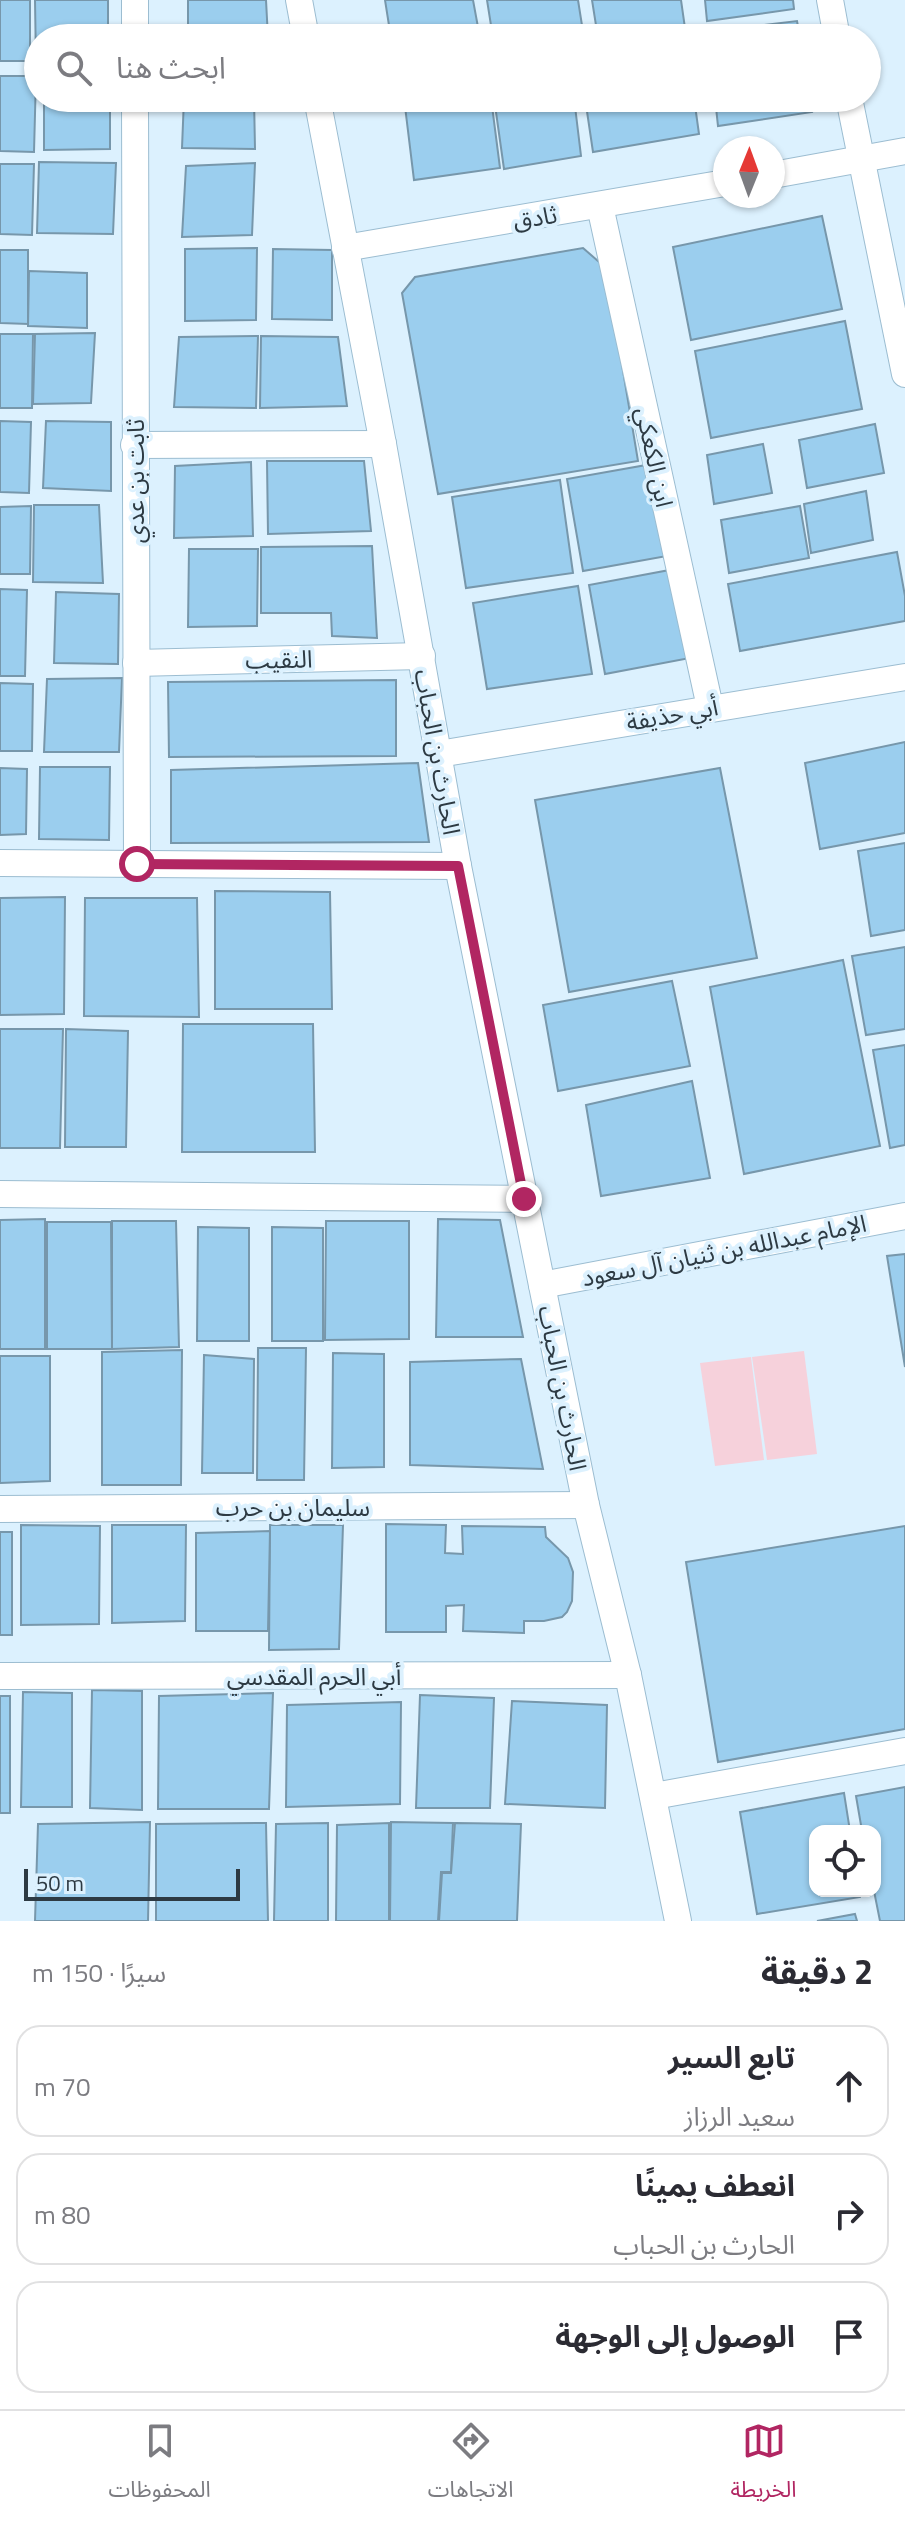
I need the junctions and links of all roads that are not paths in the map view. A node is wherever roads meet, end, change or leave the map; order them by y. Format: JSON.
{"nodes":[{"id":1,"x":135,"y":0,"type":"edge"},
{"id":2,"x":299,"y":0,"type":"edge"},
{"id":3,"x":830,"y":0,"type":"edge"},
{"id":4,"x":135,"y":24,"type":"edge"},
{"id":5,"x":303,"y":24,"type":"edge"},
{"id":6,"x":834,"y":24,"type":"edge"},
{"id":7,"x":135,"y":112,"type":"edge"},
{"id":8,"x":320,"y":112,"type":"edge"},
{"id":9,"x":852,"y":112,"type":"edge"},
{"id":10,"x":905,"y":151,"type":"edge"},
{"id":11,"x":861,"y":159,"type":"junction"},
{"id":12,"x":785,"y":173,"type":"edge"},
{"id":13,"x":713,"y":185,"type":"edge"},
{"id":14,"x":600,"y":206,"type":"junction"},
{"id":15,"x":345,"y":248,"type":"junction"},
{"id":16,"x":905,"y":374,"type":"edge"},
{"id":17,"x":383,"y":444,"type":"junction"},
{"id":18,"x":134,"y":445,"type":"junction"},
{"id":19,"x":422,"y":656,"type":"junction"},
{"id":20,"x":136,"y":663,"type":"junction"},
{"id":21,"x":905,"y":677,"type":"edge"},
{"id":22,"x":710,"y":707,"type":"junction"},
{"id":23,"x":439,"y":754,"type":"junction"},
{"id":24,"x":0,"y":863,"type":"edge"},
{"id":25,"x":137,"y":864,"type":"junction"},
{"id":26,"x":458,"y":866,"type":"junction"},
{"id":27,"x":0,"y":1194,"type":"edge"},
{"id":28,"x":524,"y":1199,"type":"junction"},
{"id":29,"x":905,"y":1216,"type":"edge"},
{"id":30,"x":542,"y":1285,"type":"junction"},
{"id":31,"x":586,"y":1505,"type":"junction"},
{"id":32,"x":0,"y":1509,"type":"edge"},
{"id":33,"x":628,"y":1675,"type":"junction"},
{"id":34,"x":0,"y":1676,"type":"edge"},
{"id":35,"x":905,"y":1751,"type":"edge"},
{"id":36,"x":654,"y":1796,"type":"junction"},
{"id":37,"x":678,"y":1921,"type":"edge"}],
"edges":[{"from":1,"to":4,"type":"street"},
{"from":2,"to":5,"type":"street"},
{"from":3,"to":6,"type":"street"},
{"from":7,"to":18,"type":"street","name":"ثابت بن عدي"},
{"from":8,"to":15,"type":"street","name":"الحارث بن الحباب"},
{"from":9,"to":11,"type":"street"},
{"from":10,"to":11,"type":"street"},
{"from":11,"to":12,"type":"street"},
{"from":11,"to":16,"type":"street"},
{"from":13,"to":14,"type":"street","name":"ثادق"},
{"from":14,"to":15,"type":"street","name":"ثادق"},
{"from":14,"to":22,"type":"street","name":"ابن الكعكي"},
{"from":15,"to":17,"type":"street","name":"الحارث بن الحباب"},
{"from":17,"to":18,"type":"street"},
{"from":17,"to":19,"type":"street","name":"الحارث بن الحباب"},
{"from":18,"to":20,"type":"street","name":"ثابت بن عدي"},
{"from":19,"to":20,"type":"street","name":"النقيب"},
{"from":19,"to":23,"type":"street","name":"الحارث بن الحباب"},
{"from":20,"to":25,"type":"street","name":"ثابت بن عدي"},
{"from":21,"to":22,"type":"street","name":"أبي حذيفة"},
{"from":22,"to":23,"type":"street","name":"أبي حذيفة"},
{"from":23,"to":26,"type":"street","name":"الحارث بن الحباب"},
{"from":24,"to":25,"type":"street"},
{"from":25,"to":26,"type":"street"},
{"from":26,"to":28,"type":"street","name":"الحارث بن الحباب"},
{"from":27,"to":28,"type":"street"},
{"from":28,"to":30,"type":"street","name":"الحارث بن الحباب"},
{"from":29,"to":30,"type":"street","name":"الإمام عبدالله بن ثنيان آل سعود"},
{"from":30,"to":31,"type":"street","name":"الحارث بن الحباب"},
{"from":31,"to":32,"type":"street","name":"سليمان بن حرب"},
{"from":31,"to":33,"type":"street","name":"الحارث بن الحباب"},
{"from":33,"to":34,"type":"street","name":"أبي الحرم المقدسي"},
{"from":33,"to":36,"type":"street","name":"الحارث بن الحباب"},
{"from":35,"to":36,"type":"street"},
{"from":36,"to":37,"type":"street","name":"الحارث بن الحباب"}]}
